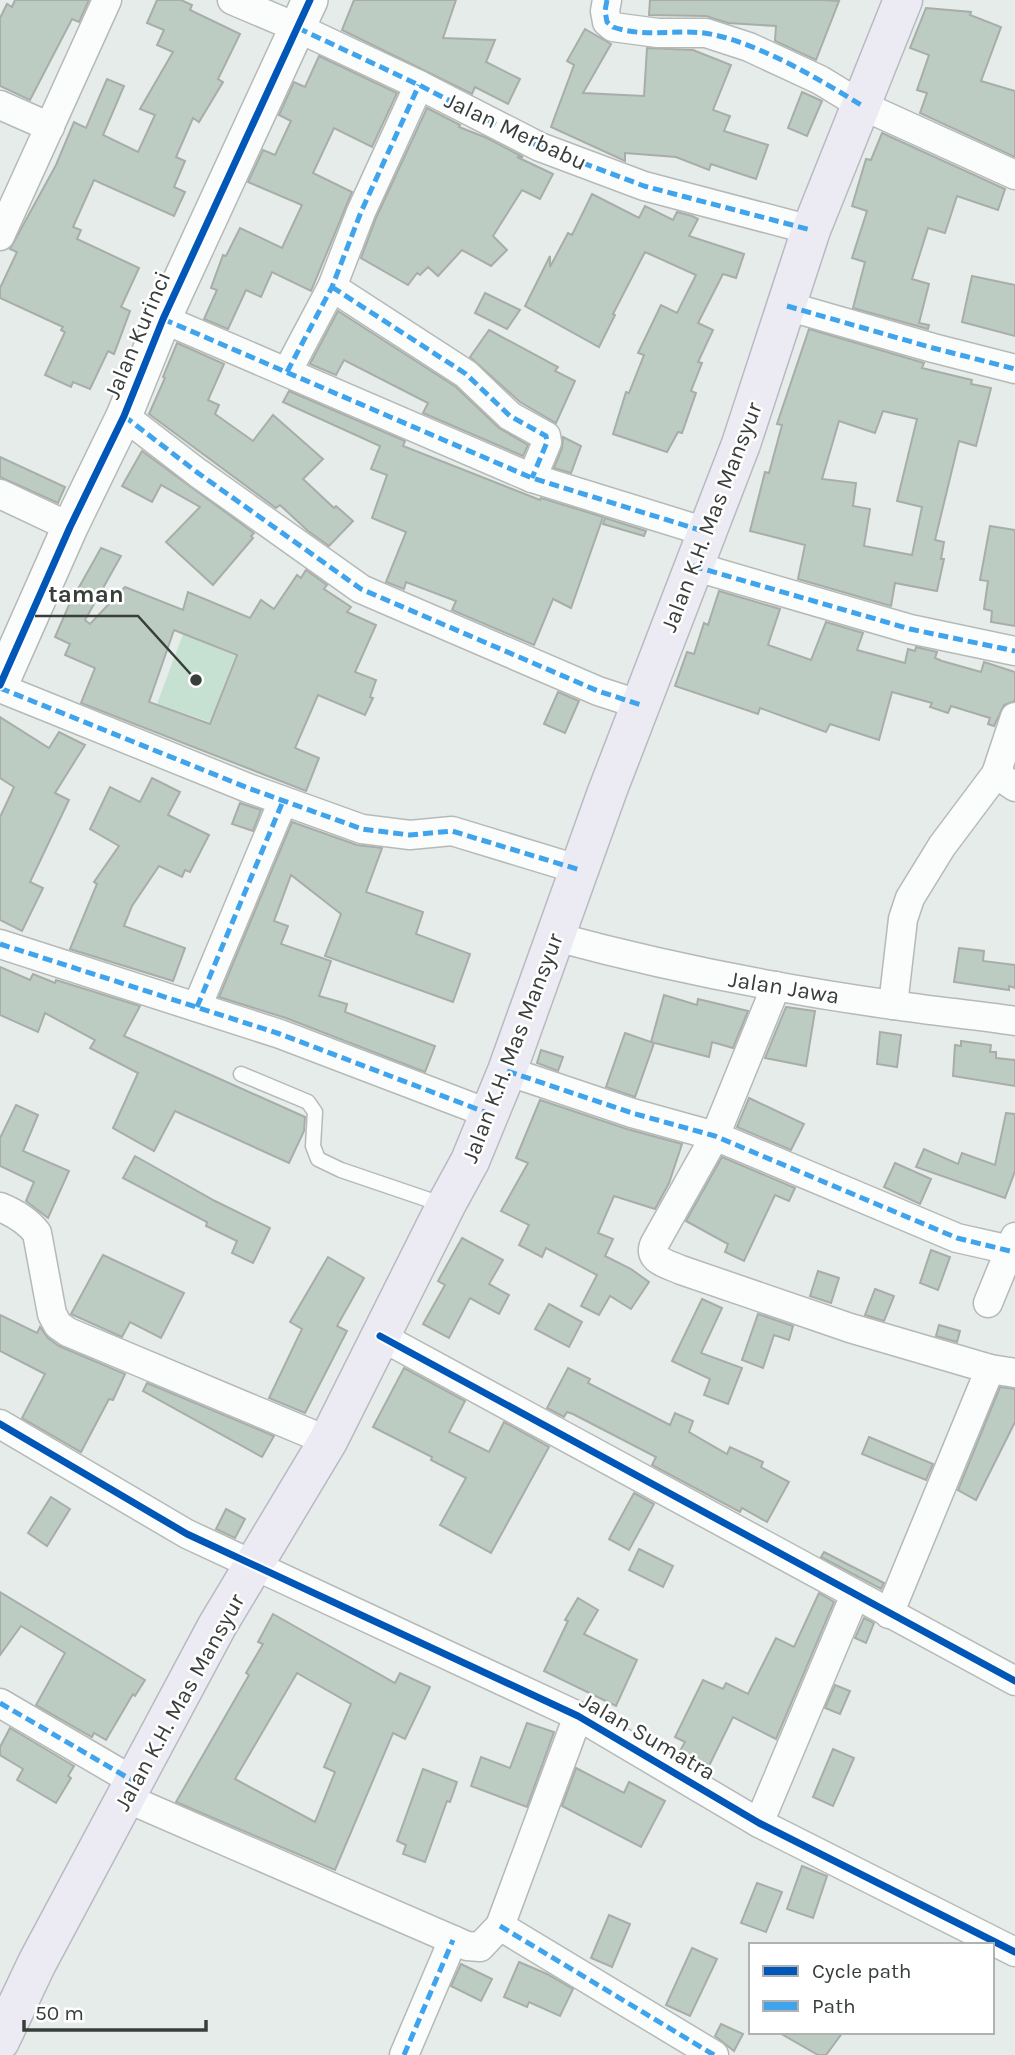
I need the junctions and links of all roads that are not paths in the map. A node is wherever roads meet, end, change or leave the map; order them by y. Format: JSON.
{"nodes":[{"id":1,"x":107,"y":0,"type":"edge"},
{"id":2,"x":232,"y":0,"type":"edge"},
{"id":3,"x":607,"y":0,"type":"edge"},
{"id":4,"x":903,"y":0,"type":"edge"},
{"id":5,"x":304,"y":14,"type":"edge"},
{"id":6,"x":419,"y":85,"type":"junction"},
{"id":7,"x":862,"y":104,"type":"junction"},
{"id":8,"x":0,"y":105,"type":"edge"},
{"id":9,"x":50,"y":127,"type":"junction"},
{"id":10,"x":1015,"y":175,"type":"edge"},
{"id":11,"x":811,"y":230,"type":"junction"},
{"id":12,"x":0,"y":236,"type":"edge"},
{"id":13,"x":332,"y":287,"type":"junction"},
{"id":14,"x":787,"y":306,"type":"junction"},
{"id":15,"x":163,"y":319,"type":"junction"},
{"id":16,"x":1015,"y":369,"type":"edge"},
{"id":17,"x":287,"y":372,"type":"junction"},
{"id":18,"x":124,"y":416,"type":"junction"},
{"id":19,"x":532,"y":478,"type":"junction"},
{"id":20,"x":0,"y":494,"type":"edge"},
{"id":21,"x":71,"y":527,"type":"junction"},
{"id":22,"x":699,"y":549,"type":"junction"},
{"id":23,"x":1015,"y":651,"type":"edge"},
{"id":24,"x":0,"y":687,"type":"edge"},
{"id":25,"x":640,"y":705,"type":"junction"},
{"id":26,"x":1015,"y":717,"type":"edge"},
{"id":27,"x":1005,"y":781,"type":"edge"},
{"id":28,"x":283,"y":801,"type":"junction"},
{"id":29,"x":580,"y":870,"type":"junction"},
{"id":30,"x":556,"y":937,"type":"junction"},
{"id":31,"x":0,"y":944,"type":"edge"},
{"id":32,"x":776,"y":986,"type":"junction"},
{"id":33,"x":893,"y":1005,"type":"junction"},
{"id":34,"x":197,"y":1007,"type":"junction"},
{"id":35,"x":1015,"y":1021,"type":"edge"},
{"id":36,"x":507,"y":1071,"type":"junction"},
{"id":37,"x":241,"y":1074,"type":"dead end"},
{"id":38,"x":490,"y":1114,"type":"junction"},
{"id":39,"x":715,"y":1136,"type":"junction"},
{"id":40,"x":446,"y":1205,"type":"junction"},
{"id":41,"x":0,"y":1207,"type":"edge"},
{"id":42,"x":1013,"y":1246,"type":"edge"},
{"id":43,"x":989,"y":1303,"type":"dead end"},
{"id":44,"x":380,"y":1336,"type":"junction"},
{"id":45,"x":1002,"y":1371,"type":"edge"},
{"id":46,"x":0,"y":1424,"type":"edge"},
{"id":47,"x":328,"y":1441,"type":"junction"},
{"id":48,"x":255,"y":1566,"type":"junction"},
{"id":49,"x":855,"y":1595,"type":"junction"},
{"id":50,"x":889,"y":1614,"type":"junction"},
{"id":51,"x":1015,"y":1681,"type":"edge"},
{"id":52,"x":0,"y":1703,"type":"edge"},
{"id":53,"x":578,"y":1716,"type":"junction"},
{"id":54,"x":130,"y":1790,"type":"junction"},
{"id":55,"x":759,"y":1823,"type":"junction"},
{"id":56,"x":500,"y":1926,"type":"junction"},
{"id":57,"x":453,"y":1940,"type":"junction"},
{"id":58,"x":1015,"y":1952,"type":"edge"},
{"id":59,"x":0,"y":2041,"type":"edge"},
{"id":60,"x":404,"y":2055,"type":"edge"},
{"id":61,"x":714,"y":2055,"type":"edge"}],
"edges":[{"from":1,"to":9,"type":"street"},
{"from":2,"to":5,"type":"street","name":"Jalan Merbabu"},
{"from":3,"to":7,"type":"street"},
{"from":4,"to":7,"type":"highway","name":"Jalan K.H. Mas Mansyur"},
{"from":5,"to":6,"type":"street","name":"Jalan Merbabu"},
{"from":5,"to":15,"type":"street","name":"Jalan Kurinci"},
{"from":6,"to":11,"type":"street","name":"Jalan Merbabu"},
{"from":6,"to":13,"type":"street"},
{"from":7,"to":10,"type":"street"},
{"from":7,"to":11,"type":"highway","name":"Jalan K.H. Mas Mansyur"},
{"from":8,"to":9,"type":"street"},
{"from":9,"to":12,"type":"street"},
{"from":11,"to":14,"type":"highway","name":"Jalan K.H. Mas Mansyur"},
{"from":13,"to":17,"type":"street"},
{"from":13,"to":19,"type":"street"},
{"from":14,"to":16,"type":"street"},
{"from":14,"to":22,"type":"highway","name":"Jalan K.H. Mas Mansyur"},
{"from":15,"to":17,"type":"street"},
{"from":15,"to":18,"type":"street","name":"Jalan Kurinci"},
{"from":17,"to":19,"type":"street"},
{"from":18,"to":21,"type":"street","name":"Jalan Kurinci"},
{"from":18,"to":25,"type":"street"},
{"from":19,"to":22,"type":"street"},
{"from":20,"to":21,"type":"street"},
{"from":21,"to":24,"type":"street","name":"Jalan Kurinci"},
{"from":22,"to":23,"type":"street"},
{"from":22,"to":25,"type":"highway","name":"Jalan K.H. Mas Mansyur"},
{"from":24,"to":28,"type":"street"},
{"from":25,"to":29,"type":"highway","name":"Jalan K.H. Mas Mansyur"},
{"from":26,"to":27,"type":"street"},
{"from":27,"to":33,"type":"street"},
{"from":28,"to":29,"type":"street"},
{"from":28,"to":34,"type":"street"},
{"from":29,"to":30,"type":"highway","name":"Jalan K.H. Mas Mansyur"},
{"from":30,"to":32,"type":"street","name":"Jalan Jawa"},
{"from":30,"to":36,"type":"highway","name":"Jalan K.H. Mas Mansyur"},
{"from":31,"to":34,"type":"street"},
{"from":32,"to":33,"type":"street","name":"Jalan Jawa"},
{"from":32,"to":39,"type":"street"},
{"from":33,"to":35,"type":"street","name":"Jalan Jawa"},
{"from":34,"to":38,"type":"street"},
{"from":36,"to":38,"type":"highway","name":"Jalan K.H. Mas Mansyur"},
{"from":36,"to":39,"type":"street"},
{"from":37,"to":40,"type":"lane"},
{"from":38,"to":40,"type":"highway","name":"Jalan K.H. Mas Mansyur"},
{"from":39,"to":42,"type":"street"},
{"from":39,"to":45,"type":"street"},
{"from":40,"to":44,"type":"highway","name":"Jalan K.H. Mas Mansyur"},
{"from":41,"to":47,"type":"street"},
{"from":42,"to":43,"type":"street"},
{"from":44,"to":47,"type":"highway","name":"Jalan K.H. Mas Mansyur"},
{"from":44,"to":49,"type":"street"},
{"from":45,"to":50,"type":"street"},
{"from":46,"to":48,"type":"street","name":"Jalan Sumatra"},
{"from":47,"to":48,"type":"highway","name":"Jalan K.H. Mas Mansyur"},
{"from":48,"to":53,"type":"street","name":"Jalan Sumatra"},
{"from":48,"to":54,"type":"highway","name":"Jalan K.H. Mas Mansyur"},
{"from":49,"to":50,"type":"street"},
{"from":49,"to":55,"type":"street"},
{"from":50,"to":51,"type":"street"},
{"from":52,"to":54,"type":"street"},
{"from":53,"to":55,"type":"street","name":"Jalan Sumatra"},
{"from":53,"to":56,"type":"street"},
{"from":54,"to":57,"type":"street"},
{"from":54,"to":59,"type":"highway","name":"Jalan K.H. Mas Mansyur"},
{"from":55,"to":58,"type":"street","name":"Jalan Sumatra"},
{"from":56,"to":57,"type":"street"},
{"from":56,"to":61,"type":"street"},
{"from":57,"to":60,"type":"street"}]}
